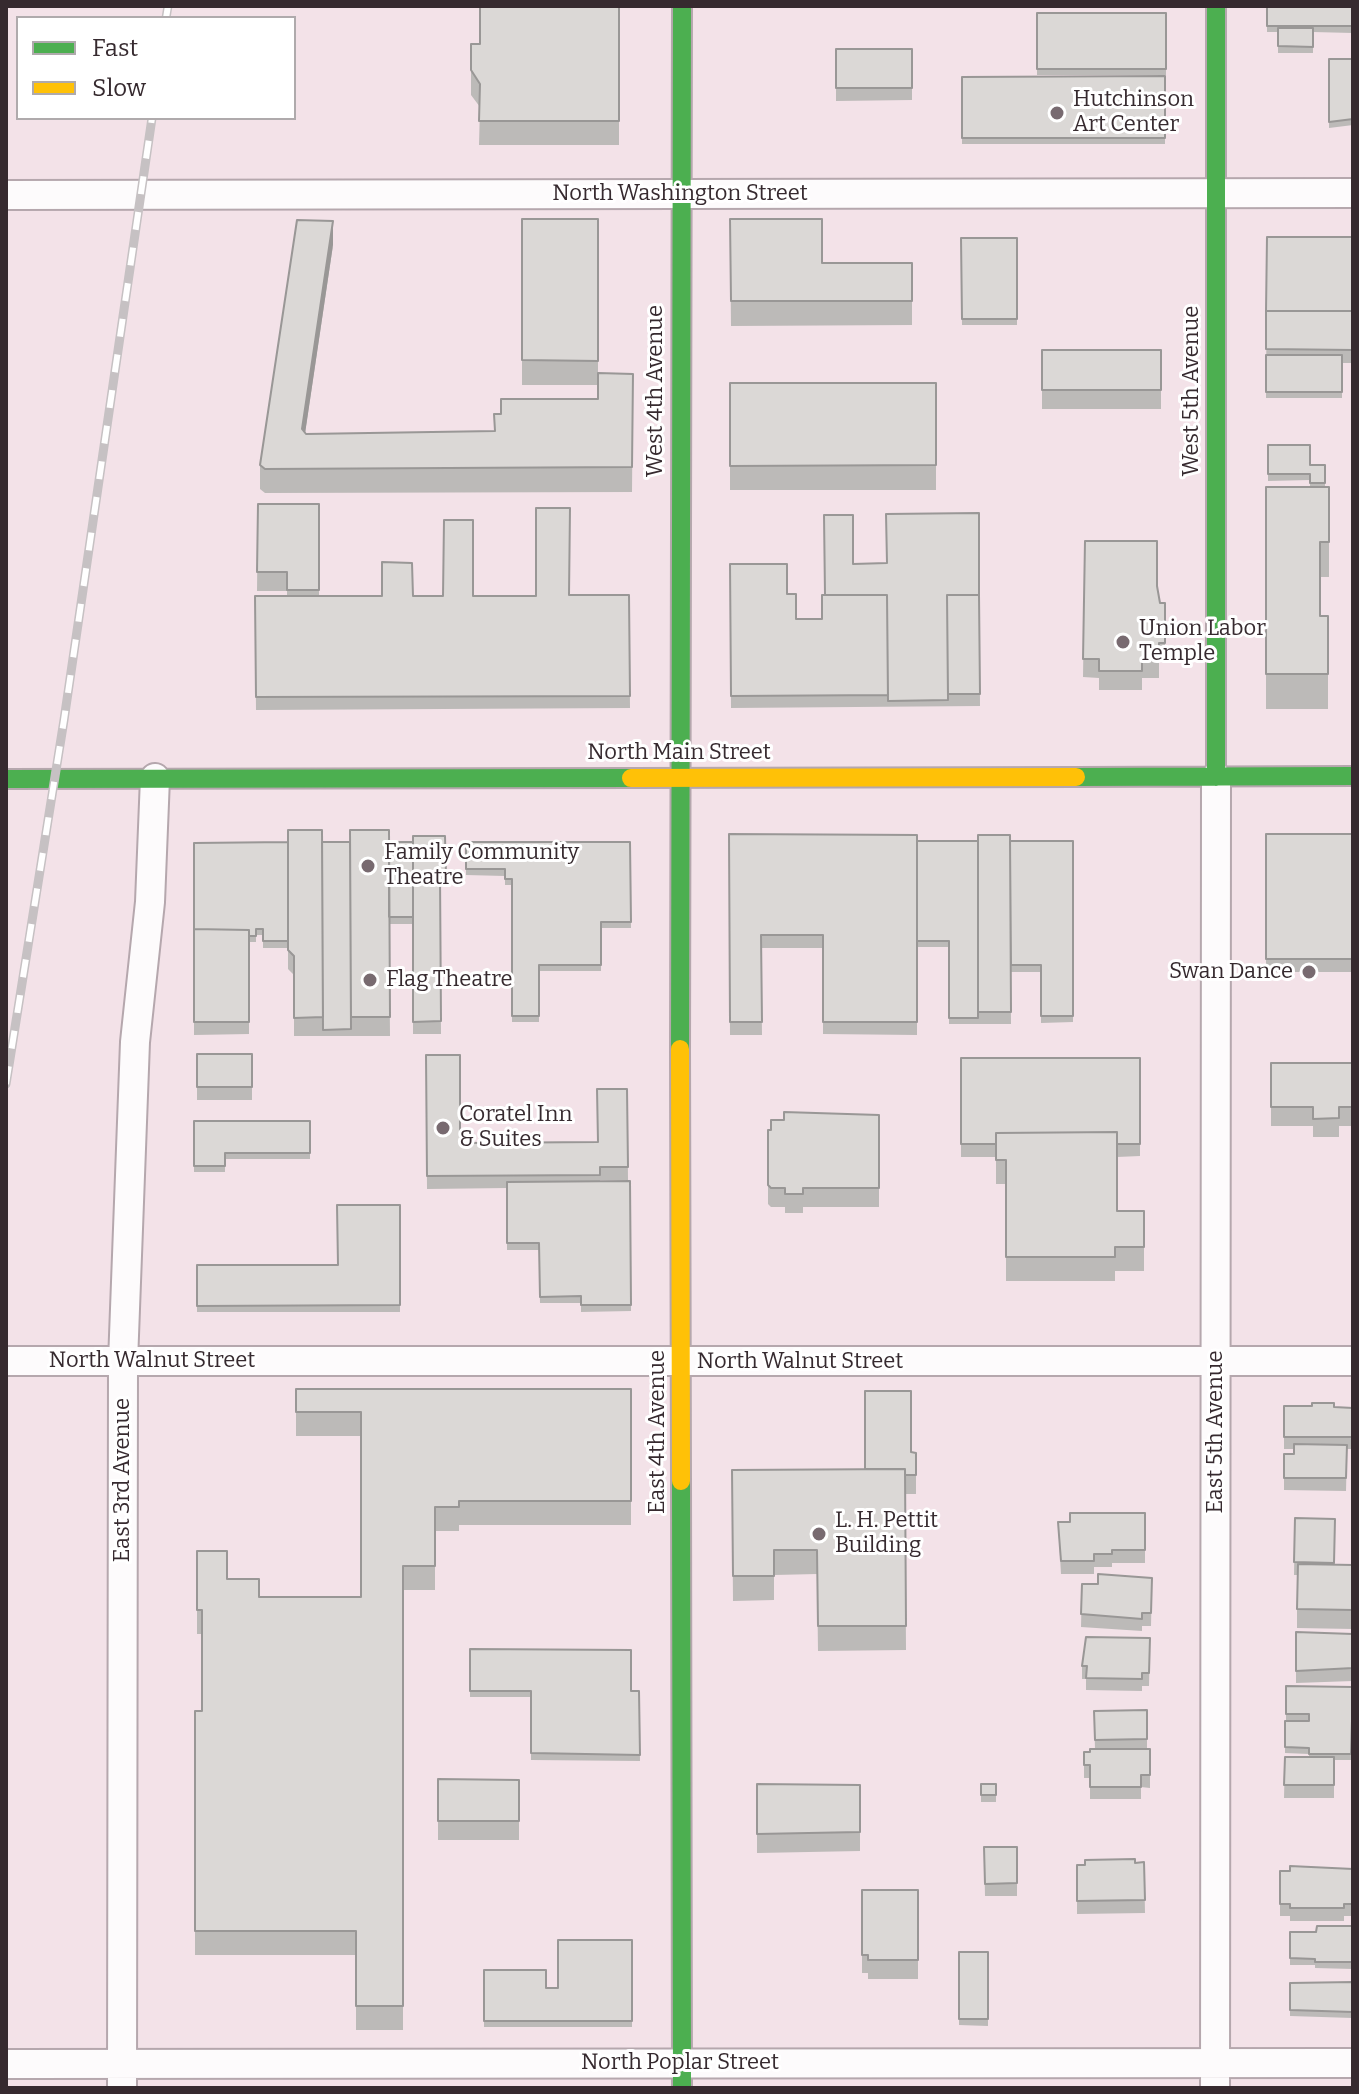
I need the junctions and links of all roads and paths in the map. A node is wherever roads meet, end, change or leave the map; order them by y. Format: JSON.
{"nodes":[{"id":1,"x":682,"y":6,"type":"edge"},
{"id":2,"x":1216,"y":6,"type":"edge"},
{"id":3,"x":1353,"y":193,"type":"edge"},
{"id":4,"x":680,"y":194,"type":"junction"},
{"id":5,"x":1216,"y":194,"type":"junction"},
{"id":6,"x":6,"y":195,"type":"edge"},
{"id":7,"x":1353,"y":776,"type":"edge"},
{"id":8,"x":679,"y":777,"type":"junction"},
{"id":9,"x":1216,"y":777,"type":"junction"},
{"id":10,"x":155,"y":778,"type":"junction"},
{"id":11,"x":6,"y":779,"type":"edge"},
{"id":12,"x":6,"y":1361,"type":"edge"},
{"id":13,"x":1216,"y":1361,"type":"junction"},
{"id":14,"x":1353,"y":1361,"type":"edge"},
{"id":15,"x":123,"y":1362,"type":"junction"},
{"id":16,"x":682,"y":1362,"type":"junction"},
{"id":17,"x":1353,"y":2063,"type":"edge"},
{"id":18,"x":6,"y":2064,"type":"edge"},
{"id":19,"x":122,"y":2076,"type":"edge"},
{"id":20,"x":682,"y":2076,"type":"edge"},
{"id":21,"x":1215,"y":2076,"type":"edge"}],
"edges":[{"from":1,"to":4,"type":"main road","name":"West 4th Avenue"},
{"from":2,"to":5,"type":"main road","name":"West 5th Avenue"},
{"from":3,"to":5,"type":"street","name":"North Washington Street"},
{"from":4,"to":5,"type":"street","name":"North Washington Street"},
{"from":4,"to":6,"type":"street","name":"North Washington Street"},
{"from":4,"to":8,"type":"main road","name":"West 4th Avenue"},
{"from":5,"to":9,"type":"main road","name":"West 5th Avenue"},
{"from":7,"to":9,"type":"main road","name":"North Main Street"},
{"from":8,"to":9,"type":"main road","name":"North Main Street"},
{"from":8,"to":10,"type":"main road","name":"North Main Street"},
{"from":8,"to":16,"type":"main road","name":"East 4th Avenue"},
{"from":9,"to":13,"type":"street","name":"East 5th Avenue"},
{"from":10,"to":11,"type":"main road","name":"North Main Street"},
{"from":10,"to":15,"type":"street","name":"East 3rd Avenue"},
{"from":12,"to":15,"type":"street","name":"North Walnut Street"},
{"from":13,"to":14,"type":"street","name":"North Walnut Street"},
{"from":13,"to":16,"type":"street","name":"North Walnut Street"},
{"from":13,"to":21,"type":"street","name":"East 5th Avenue"},
{"from":15,"to":16,"type":"street","name":"North Walnut Street"},
{"from":15,"to":19,"type":"street","name":"East 3rd Avenue"},
{"from":16,"to":20,"type":"main road","name":"East 4th Avenue"},
{"from":17,"to":21,"type":"street","name":"North Poplar Street"},
{"from":18,"to":19,"type":"street","name":"North Poplar Street"},
{"from":19,"to":20,"type":"street","name":"North Poplar Street"},
{"from":20,"to":21,"type":"street","name":"North Poplar Street"}]}
